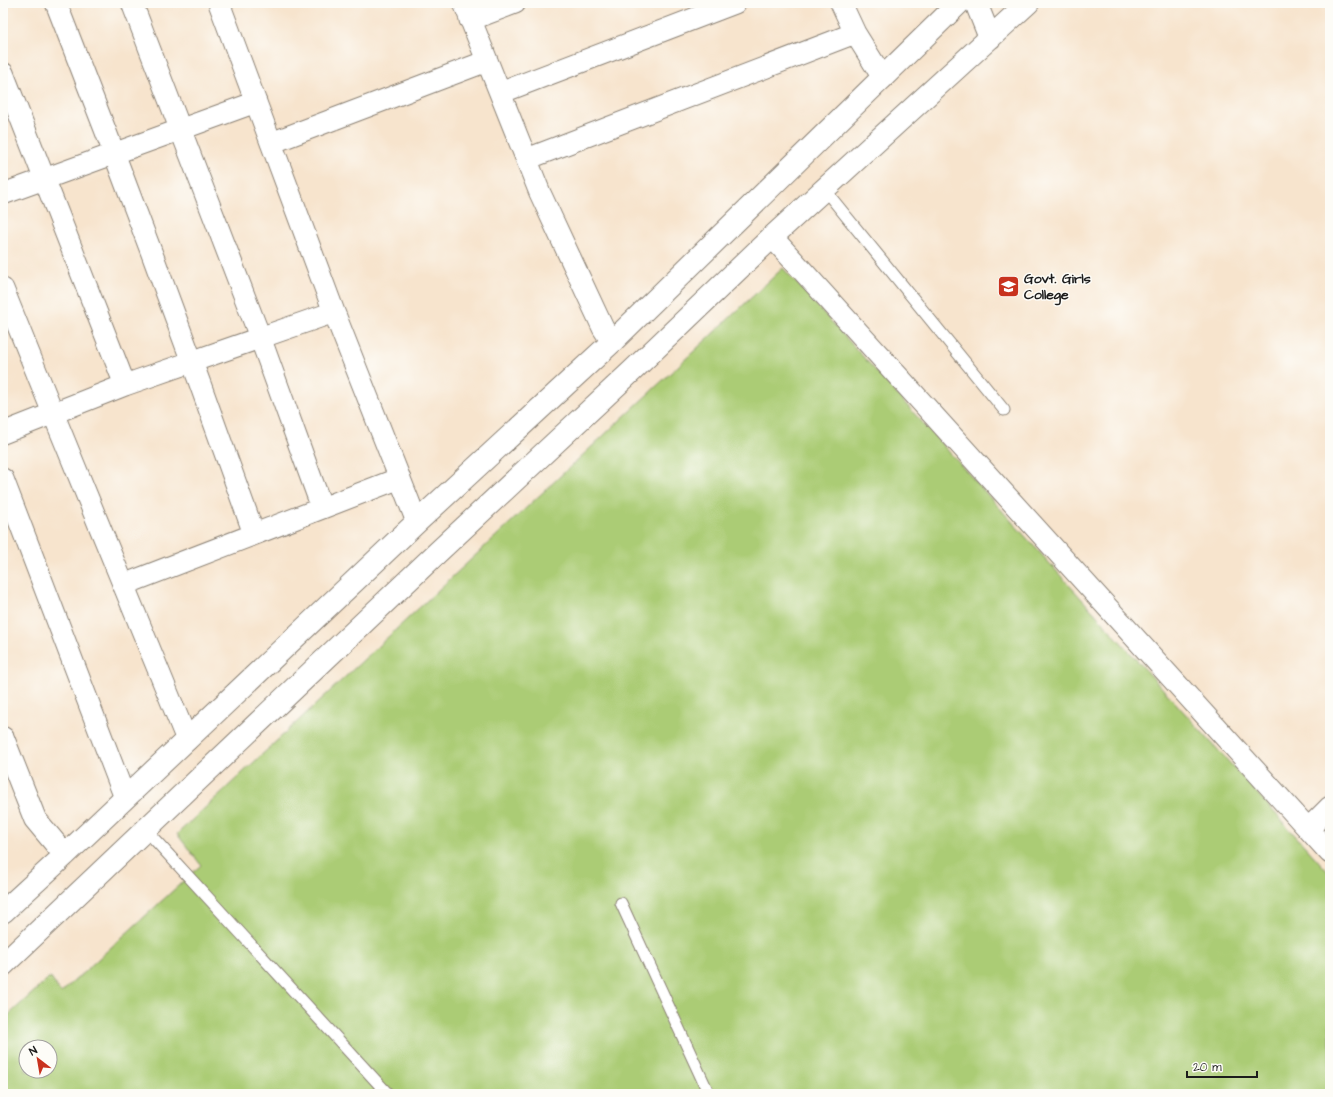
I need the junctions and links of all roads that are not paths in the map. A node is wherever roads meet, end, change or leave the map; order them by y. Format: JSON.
{"nodes":[{"id":1,"x":56,"y":3,"type":"edge"},
{"id":2,"x":132,"y":3,"type":"edge"},
{"id":3,"x":219,"y":3,"type":"edge"},
{"id":4,"x":515,"y":3,"type":"edge"},
{"id":5,"x":735,"y":3,"type":"edge"},
{"id":6,"x":841,"y":3,"type":"edge"},
{"id":7,"x":959,"y":3,"type":"edge"},
{"id":8,"x":976,"y":3,"type":"edge"},
{"id":9,"x":1028,"y":3,"type":"edge"},
{"id":10,"x":467,"y":11,"type":"edge"},
{"id":11,"x":855,"y":33,"type":"junction"},
{"id":12,"x":990,"y":38,"type":"junction"},
{"id":13,"x":487,"y":61,"type":"junction"},
{"id":14,"x":3,"y":73,"type":"edge"},
{"id":15,"x":883,"y":78,"type":"junction"},
{"id":16,"x":500,"y":93,"type":"junction"},
{"id":17,"x":256,"y":102,"type":"junction"},
{"id":18,"x":181,"y":130,"type":"junction"},
{"id":19,"x":271,"y":143,"type":"junction"},
{"id":20,"x":115,"y":154,"type":"junction"},
{"id":21,"x":527,"y":159,"type":"junction"},
{"id":22,"x":45,"y":179,"type":"junction"},
{"id":23,"x":824,"y":189,"type":"junction"},
{"id":24,"x":3,"y":194,"type":"edge"},
{"id":25,"x":772,"y":238,"type":"junction"},
{"id":26,"x":3,"y":289,"type":"edge"},
{"id":27,"x":334,"y":312,"type":"junction"},
{"id":28,"x":260,"y":337,"type":"junction"},
{"id":29,"x":612,"y":342,"type":"junction"},
{"id":30,"x":193,"y":361,"type":"junction"},
{"id":31,"x":125,"y":385,"type":"junction"},
{"id":32,"x":1004,"y":410,"type":"dead end"},
{"id":33,"x":52,"y":413,"type":"junction"},
{"id":34,"x":3,"y":433,"type":"edge"},
{"id":35,"x":400,"y":478,"type":"junction"},
{"id":36,"x":3,"y":479,"type":"edge"},
{"id":37,"x":322,"y":508,"type":"junction"},
{"id":38,"x":417,"y":522,"type":"junction"},
{"id":39,"x":254,"y":534,"type":"junction"},
{"id":40,"x":123,"y":585,"type":"junction"},
{"id":41,"x":3,"y":738,"type":"edge"},
{"id":42,"x":187,"y":740,"type":"junction"},
{"id":43,"x":125,"y":798,"type":"junction"},
{"id":44,"x":1330,"y":806,"type":"edge"},
{"id":45,"x":1309,"y":828,"type":"junction"},
{"id":46,"x":145,"y":829,"type":"junction"},
{"id":47,"x":1330,"y":853,"type":"edge"},
{"id":48,"x":65,"y":855,"type":"junction"},
{"id":49,"x":621,"y":903,"type":"dead end"},
{"id":50,"x":3,"y":912,"type":"edge"},
{"id":51,"x":3,"y":965,"type":"edge"},
{"id":52,"x":388,"y":1094,"type":"edge"},
{"id":53,"x":709,"y":1094,"type":"edge"}],
"edges":[{"from":1,"to":20,"type":"street"},
{"from":2,"to":18,"type":"street"},
{"from":3,"to":17,"type":"street"},
{"from":4,"to":10,"type":"street"},
{"from":5,"to":16,"type":"street"},
{"from":6,"to":11,"type":"street"},
{"from":7,"to":15,"type":"street"},
{"from":8,"to":12,"type":"street"},
{"from":9,"to":12,"type":"street"},
{"from":10,"to":13,"type":"street"},
{"from":11,"to":15,"type":"street"},
{"from":11,"to":21,"type":"street"},
{"from":12,"to":23,"type":"street"},
{"from":13,"to":16,"type":"street"},
{"from":13,"to":19,"type":"street"},
{"from":14,"to":22,"type":"street"},
{"from":15,"to":29,"type":"street"},
{"from":16,"to":21,"type":"street"},
{"from":17,"to":18,"type":"street"},
{"from":17,"to":19,"type":"street"},
{"from":18,"to":20,"type":"street"},
{"from":18,"to":28,"type":"street"},
{"from":19,"to":27,"type":"street"},
{"from":20,"to":22,"type":"street"},
{"from":20,"to":30,"type":"street"},
{"from":21,"to":29,"type":"street"},
{"from":22,"to":24,"type":"street"},
{"from":22,"to":31,"type":"street"},
{"from":23,"to":25,"type":"street"},
{"from":23,"to":32,"type":"lane"},
{"from":25,"to":45,"type":"street"},
{"from":25,"to":46,"type":"street"},
{"from":26,"to":33,"type":"street"},
{"from":27,"to":28,"type":"street"},
{"from":27,"to":35,"type":"street"},
{"from":28,"to":30,"type":"street"},
{"from":28,"to":37,"type":"street"},
{"from":29,"to":38,"type":"street"},
{"from":30,"to":31,"type":"street"},
{"from":30,"to":39,"type":"street"},
{"from":31,"to":33,"type":"street"},
{"from":33,"to":34,"type":"street"},
{"from":33,"to":40,"type":"street"},
{"from":35,"to":37,"type":"street"},
{"from":35,"to":38,"type":"street"},
{"from":36,"to":43,"type":"street"},
{"from":37,"to":39,"type":"street"},
{"from":38,"to":42,"type":"street"},
{"from":39,"to":40,"type":"street"},
{"from":40,"to":42,"type":"street"},
{"from":41,"to":48,"type":"street"},
{"from":42,"to":43,"type":"street"},
{"from":43,"to":48,"type":"street"},
{"from":44,"to":45,"type":"street"},
{"from":45,"to":47,"type":"street"},
{"from":46,"to":51,"type":"street"},
{"from":46,"to":52,"type":"lane"},
{"from":48,"to":50,"type":"street"},
{"from":49,"to":53,"type":"lane"}]}
